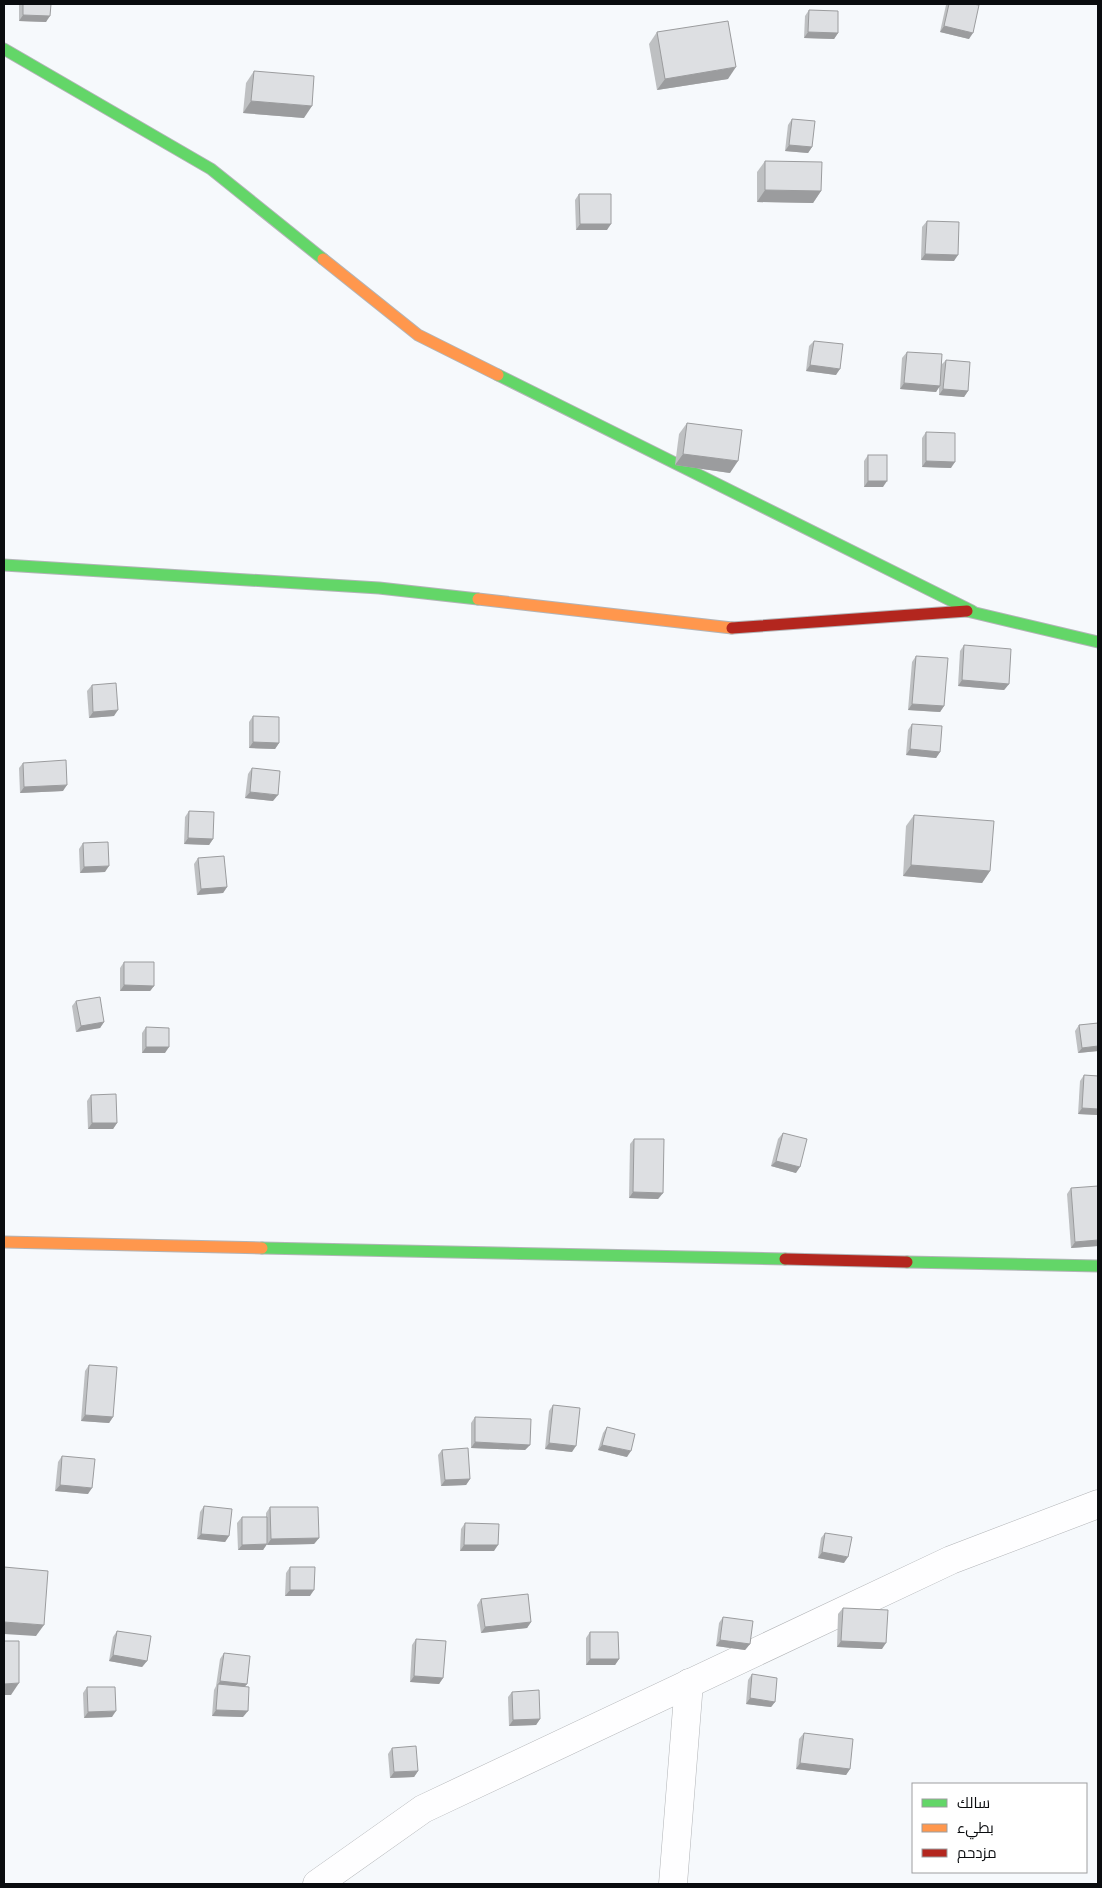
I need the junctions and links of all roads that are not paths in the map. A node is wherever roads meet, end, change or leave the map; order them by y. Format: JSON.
{"nodes":[{"id":1,"x":4,"y":49,"type":"edge"},
{"id":2,"x":4,"y":566,"type":"edge"},
{"id":3,"x":972,"y":611,"type":"junction"},
{"id":4,"x":1098,"y":642,"type":"edge"},
{"id":5,"x":4,"y":1242,"type":"edge"},
{"id":6,"x":1098,"y":1266,"type":"edge"},
{"id":7,"x":1098,"y":1504,"type":"edge"},
{"id":8,"x":689,"y":1684,"type":"junction"},
{"id":9,"x":326,"y":1881,"type":"edge"},
{"id":10,"x":673,"y":1884,"type":"edge"}],
"edges":[{"from":1,"to":3,"type":"street"},
{"from":2,"to":3,"type":"street"},
{"from":3,"to":4,"type":"street"},
{"from":5,"to":6,"type":"street"},
{"from":7,"to":8,"type":"street"},
{"from":8,"to":9,"type":"street"},
{"from":8,"to":10,"type":"street"}]}
